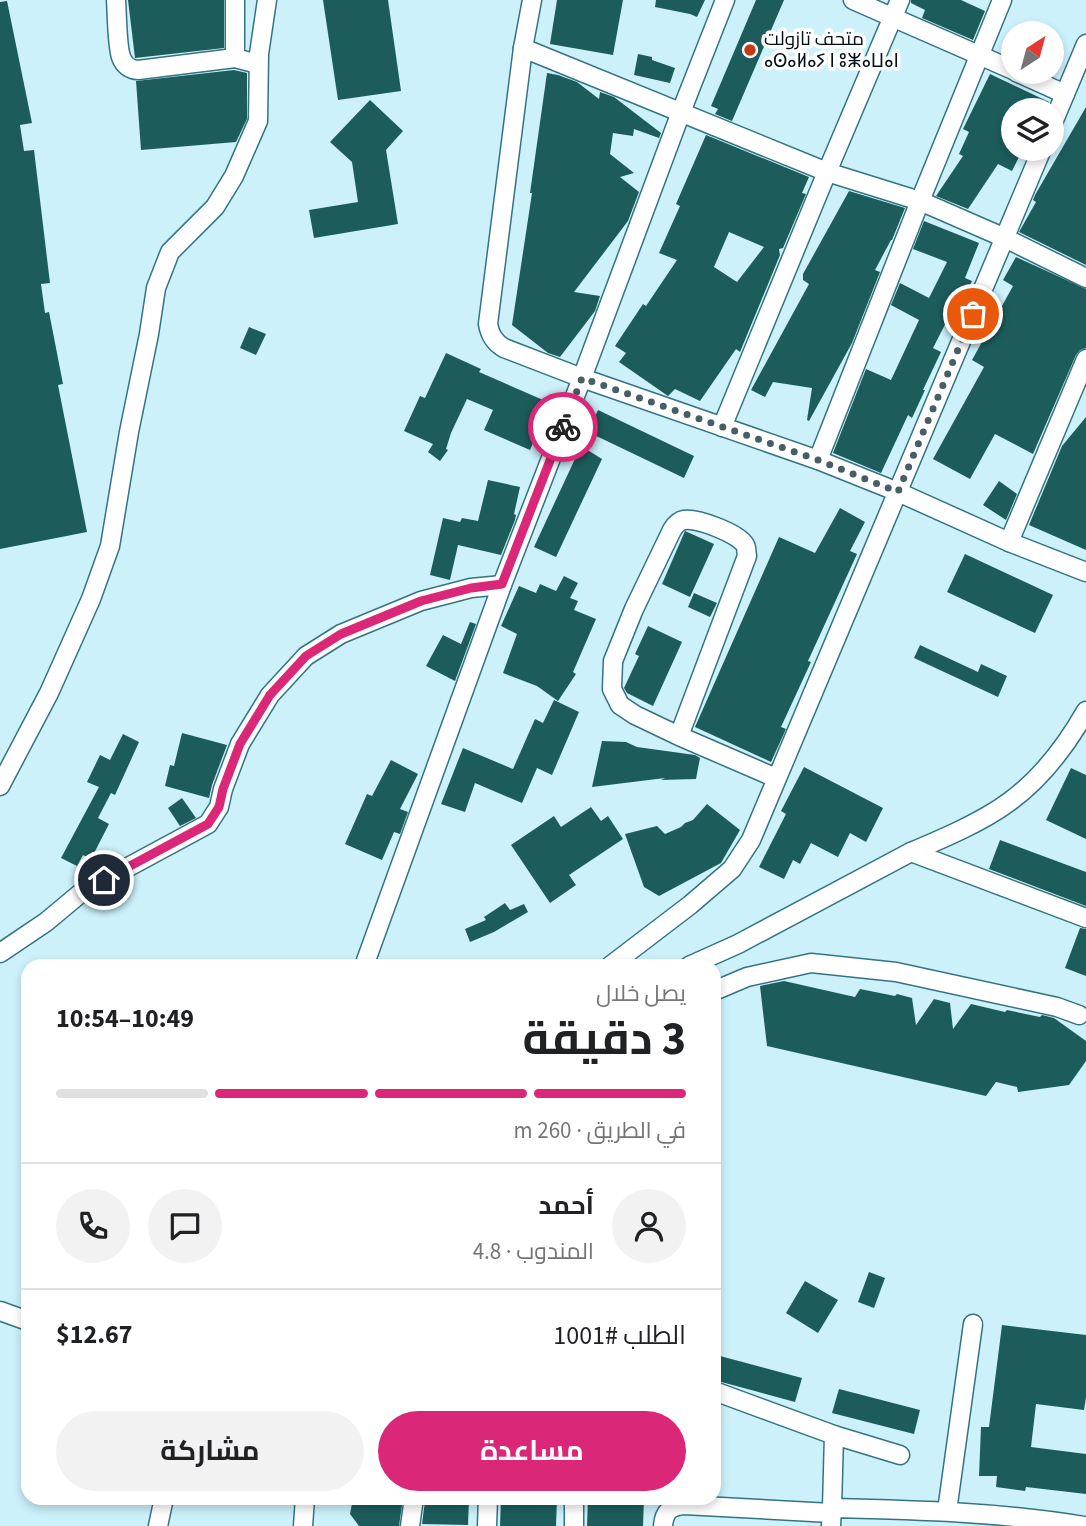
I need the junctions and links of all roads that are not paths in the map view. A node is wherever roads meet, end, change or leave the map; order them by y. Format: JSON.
{"nodes":[{"id":1,"x":116,"y":0,"type":"edge"},
{"id":2,"x":235,"y":0,"type":"edge"},
{"id":3,"x":267,"y":0,"type":"edge"},
{"id":4,"x":532,"y":0,"type":"edge"},
{"id":5,"x":725,"y":0,"type":"edge"},
{"id":6,"x":853,"y":0,"type":"edge"},
{"id":7,"x":1002,"y":0,"type":"edge"},
{"id":8,"x":897,"y":8,"type":"edge"},
{"id":9,"x":1086,"y":44,"type":"edge"},
{"id":10,"x":523,"y":48,"type":"junction"},
{"id":11,"x":980,"y":55,"type":"junction"},
{"id":12,"x":235,"y":58,"type":"junction"},
{"id":13,"x":258,"y":64,"type":"junction"},
{"id":14,"x":1001,"y":65,"type":"edge"},
{"id":15,"x":1043,"y":84,"type":"edge"},
{"id":16,"x":1065,"y":94,"type":"junction"},
{"id":17,"x":1063,"y":98,"type":"edge"},
{"id":18,"x":681,"y":112,"type":"junction"},
{"id":19,"x":1037,"y":161,"type":"edge"},
{"id":20,"x":827,"y":172,"type":"junction"},
{"id":21,"x":920,"y":201,"type":"junction"},
{"id":22,"x":1005,"y":238,"type":"junction"},
{"id":23,"x":1086,"y":278,"type":"edge"},
{"id":24,"x":1086,"y":359,"type":"edge"},
{"id":25,"x":582,"y":378,"type":"junction"},
{"id":26,"x":722,"y":427,"type":"junction"},
{"id":27,"x":818,"y":460,"type":"junction"},
{"id":28,"x":898,"y":492,"type":"junction"},
{"id":29,"x":1009,"y":542,"type":"junction"},
{"id":30,"x":1086,"y":572,"type":"edge"},
{"id":31,"x":502,"y":584,"type":"junction"},
{"id":32,"x":1086,"y":711,"type":"edge"},
{"id":33,"x":679,"y":736,"type":"junction"},
{"id":34,"x":776,"y":778,"type":"junction"},
{"id":35,"x":0,"y":786,"type":"edge"},
{"id":36,"x":911,"y":852,"type":"junction"},
{"id":37,"x":1086,"y":918,"type":"edge"},
{"id":38,"x":0,"y":953,"type":"edge"},
{"id":39,"x":367,"y":959,"type":"edge"},
{"id":40,"x":619,"y":959,"type":"edge"},
{"id":41,"x":705,"y":959,"type":"edge"},
{"id":42,"x":721,"y":989,"type":"edge"},
{"id":43,"x":1079,"y":1015,"type":"dead end"},
{"id":44,"x":0,"y":1311,"type":"edge"},
{"id":45,"x":21,"y":1318,"type":"edge"},
{"id":46,"x":973,"y":1324,"type":"dead end"},
{"id":47,"x":721,"y":1394,"type":"edge"},
{"id":48,"x":834,"y":1435,"type":"junction"},
{"id":49,"x":900,"y":1455,"type":"dead end"},
{"id":50,"x":162,"y":1505,"type":"edge"},
{"id":51,"x":304,"y":1505,"type":"edge"},
{"id":52,"x":413,"y":1505,"type":"edge"},
{"id":53,"x":488,"y":1505,"type":"edge"},
{"id":54,"x":574,"y":1505,"type":"edge"},
{"id":55,"x":947,"y":1511,"type":"junction"},
{"id":56,"x":831,"y":1516,"type":"edge"},
{"id":57,"x":747,"y":1518,"type":"edge"},
{"id":58,"x":158,"y":1526,"type":"edge"},
{"id":59,"x":303,"y":1526,"type":"edge"},
{"id":60,"x":410,"y":1526,"type":"edge"},
{"id":61,"x":487,"y":1526,"type":"edge"},
{"id":62,"x":574,"y":1526,"type":"edge"},
{"id":63,"x":663,"y":1526,"type":"edge"},
{"id":64,"x":1084,"y":1526,"type":"edge"}],
"edges":[{"from":1,"to":12,"type":"street"},
{"from":2,"to":12,"type":"street"},
{"from":3,"to":13,"type":"street"},
{"from":4,"to":10,"type":"street"},
{"from":5,"to":18,"type":"street"},
{"from":6,"to":8,"type":"street"},
{"from":7,"to":11,"type":"street"},
{"from":8,"to":11,"type":"street"},
{"from":8,"to":20,"type":"street"},
{"from":9,"to":16,"type":"street"},
{"from":10,"to":18,"type":"street"},
{"from":10,"to":25,"type":"street"},
{"from":11,"to":14,"type":"street"},
{"from":11,"to":21,"type":"street"},
{"from":12,"to":13,"type":"street"},
{"from":13,"to":35,"type":"street"},
{"from":15,"to":16,"type":"street"},
{"from":16,"to":17,"type":"street"},
{"from":18,"to":20,"type":"street"},
{"from":18,"to":25,"type":"street"},
{"from":19,"to":22,"type":"street"},
{"from":20,"to":21,"type":"street"},
{"from":20,"to":26,"type":"street"},
{"from":21,"to":22,"type":"street"},
{"from":21,"to":27,"type":"street"},
{"from":22,"to":23,"type":"street"},
{"from":22,"to":28,"type":"street"},
{"from":24,"to":29,"type":"street"},
{"from":25,"to":26,"type":"street"},
{"from":25,"to":31,"type":"street"},
{"from":26,"to":27,"type":"street"},
{"from":27,"to":28,"type":"street"},
{"from":28,"to":29,"type":"street"},
{"from":28,"to":34,"type":"street"},
{"from":29,"to":30,"type":"street"},
{"from":31,"to":38,"type":"street"},
{"from":31,"to":39,"type":"street"},
{"from":32,"to":36,"type":"street"},
{"from":33,"to":33,"type":"street"},
{"from":33,"to":34,"type":"street"},
{"from":34,"to":40,"type":"street"},
{"from":36,"to":37,"type":"street"},
{"from":36,"to":41,"type":"street"},
{"from":42,"to":43,"type":"street"},
{"from":44,"to":45,"type":"street"},
{"from":46,"to":55,"type":"street"},
{"from":47,"to":48,"type":"street"},
{"from":48,"to":49,"type":"street"},
{"from":48,"to":56,"type":"street"},
{"from":50,"to":58,"type":"street"},
{"from":51,"to":59,"type":"street"},
{"from":52,"to":60,"type":"street"},
{"from":53,"to":61,"type":"street"},
{"from":54,"to":62,"type":"street"},
{"from":55,"to":56,"type":"street"},
{"from":55,"to":64,"type":"street"},
{"from":56,"to":57,"type":"street"},
{"from":57,"to":63,"type":"street"}]}
